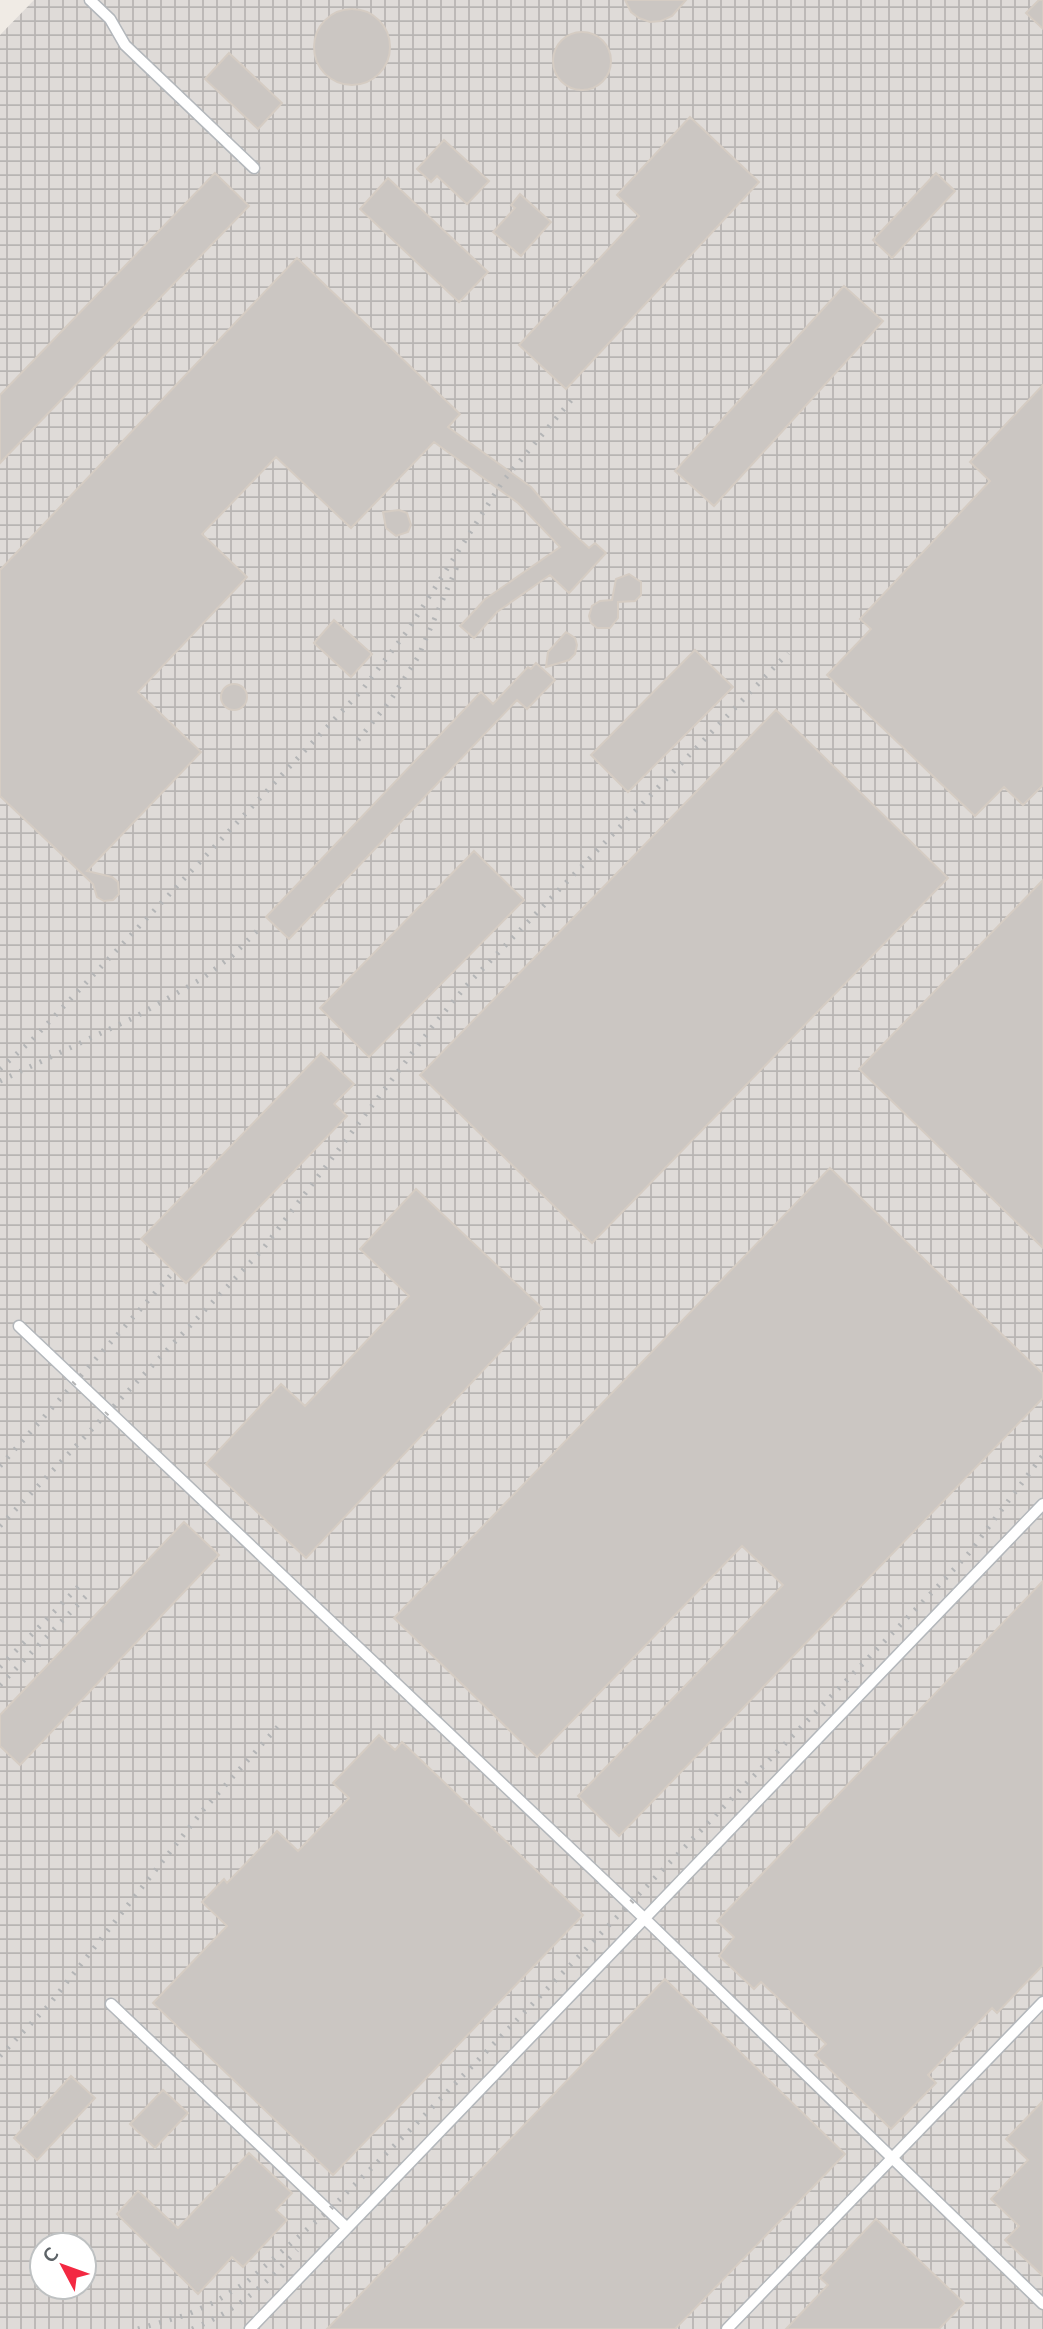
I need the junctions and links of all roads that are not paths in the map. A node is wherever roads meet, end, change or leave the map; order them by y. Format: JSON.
{"nodes":[{"id":1,"x":90,"y":0,"type":"edge"},
{"id":2,"x":254,"y":168,"type":"dead end"},
{"id":3,"x":19,"y":1326,"type":"dead end"},
{"id":4,"x":1043,"y":1504,"type":"edge"},
{"id":5,"x":644,"y":1918,"type":"junction"},
{"id":6,"x":1043,"y":2002,"type":"edge"},
{"id":7,"x":111,"y":2004,"type":"dead end"},
{"id":8,"x":892,"y":2158,"type":"junction"},
{"id":9,"x":346,"y":2228,"type":"junction"},
{"id":10,"x":1043,"y":2304,"type":"edge"},
{"id":11,"x":250,"y":2329,"type":"edge"},
{"id":12,"x":727,"y":2329,"type":"edge"}],
"edges":[{"from":1,"to":2,"type":"lane"},
{"from":3,"to":5,"type":"lane"},
{"from":4,"to":5,"type":"lane"},
{"from":5,"to":8,"type":"lane"},
{"from":5,"to":9,"type":"lane"},
{"from":6,"to":8,"type":"lane"},
{"from":7,"to":9,"type":"lane"},
{"from":8,"to":10,"type":"lane"},
{"from":8,"to":12,"type":"lane"},
{"from":9,"to":11,"type":"lane"}]}
